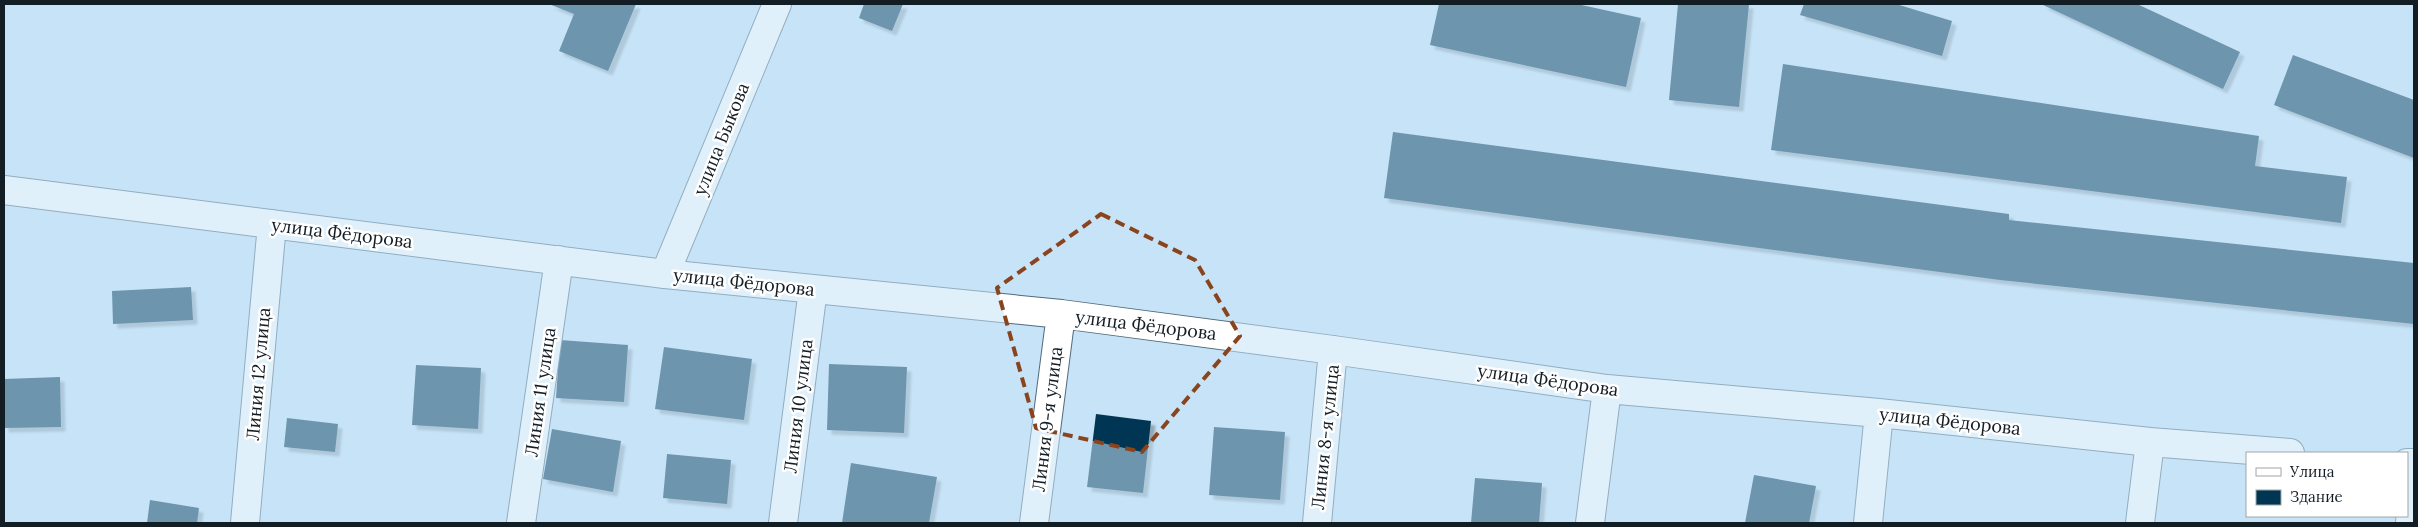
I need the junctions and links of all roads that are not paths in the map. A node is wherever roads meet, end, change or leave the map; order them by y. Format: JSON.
{"nodes":[{"id":1,"x":777,"y":4,"type":"edge"},
{"id":2,"x":4,"y":190,"type":"edge"},
{"id":3,"x":272,"y":224,"type":"junction"},
{"id":4,"x":559,"y":260,"type":"junction"},
{"id":5,"x":666,"y":274,"type":"junction"},
{"id":6,"x":813,"y":289,"type":"junction"},
{"id":7,"x":1061,"y":314,"type":"junction"},
{"id":8,"x":1334,"y":350,"type":"junction"},
{"id":9,"x":1607,"y":390,"type":"junction"},
{"id":10,"x":1878,"y":413,"type":"junction"},
{"id":11,"x":2150,"y":442,"type":"junction"},
{"id":12,"x":2277,"y":452,"type":"edge"},
{"id":13,"x":2414,"y":483,"type":"edge"},
{"id":14,"x":245,"y":523,"type":"edge"},
{"id":15,"x":521,"y":523,"type":"edge"},
{"id":16,"x":783,"y":523,"type":"edge"},
{"id":17,"x":1034,"y":523,"type":"edge"},
{"id":18,"x":1317,"y":523,"type":"edge"},
{"id":19,"x":1590,"y":523,"type":"edge"},
{"id":20,"x":1868,"y":523,"type":"edge"},
{"id":21,"x":2140,"y":523,"type":"edge"},
{"id":22,"x":2410,"y":523,"type":"edge"}],
"edges":[{"from":1,"to":5,"type":"street","name":"улица Быкова"},
{"from":2,"to":3,"type":"street","name":"улица Фёдорова"},
{"from":3,"to":4,"type":"street","name":"улица Фёдорова"},
{"from":3,"to":14,"type":"street","name":"Линия 12 улица"},
{"from":4,"to":5,"type":"street","name":"улица Фёдорова"},
{"from":4,"to":15,"type":"street","name":"Линия 11 улица"},
{"from":5,"to":6,"type":"street","name":"улица Фёдорова"},
{"from":6,"to":7,"type":"street","name":"улица Фёдорова"},
{"from":6,"to":16,"type":"street","name":"Линия 10 улица"},
{"from":7,"to":8,"type":"street","name":"улица Фёдорова"},
{"from":7,"to":17,"type":"street","name":"Линия 9-я улица"},
{"from":8,"to":9,"type":"street","name":"улица Фёдорова"},
{"from":8,"to":18,"type":"street","name":"Линия 8-я улица"},
{"from":9,"to":10,"type":"street","name":"улица Фёдорова"},
{"from":9,"to":19,"type":"street"},
{"from":10,"to":11,"type":"street","name":"улица Фёдорова"},
{"from":10,"to":20,"type":"street"},
{"from":11,"to":12,"type":"street","name":"улица Фёдорова"},
{"from":11,"to":21,"type":"street"},
{"from":13,"to":22,"type":"street"}]}
